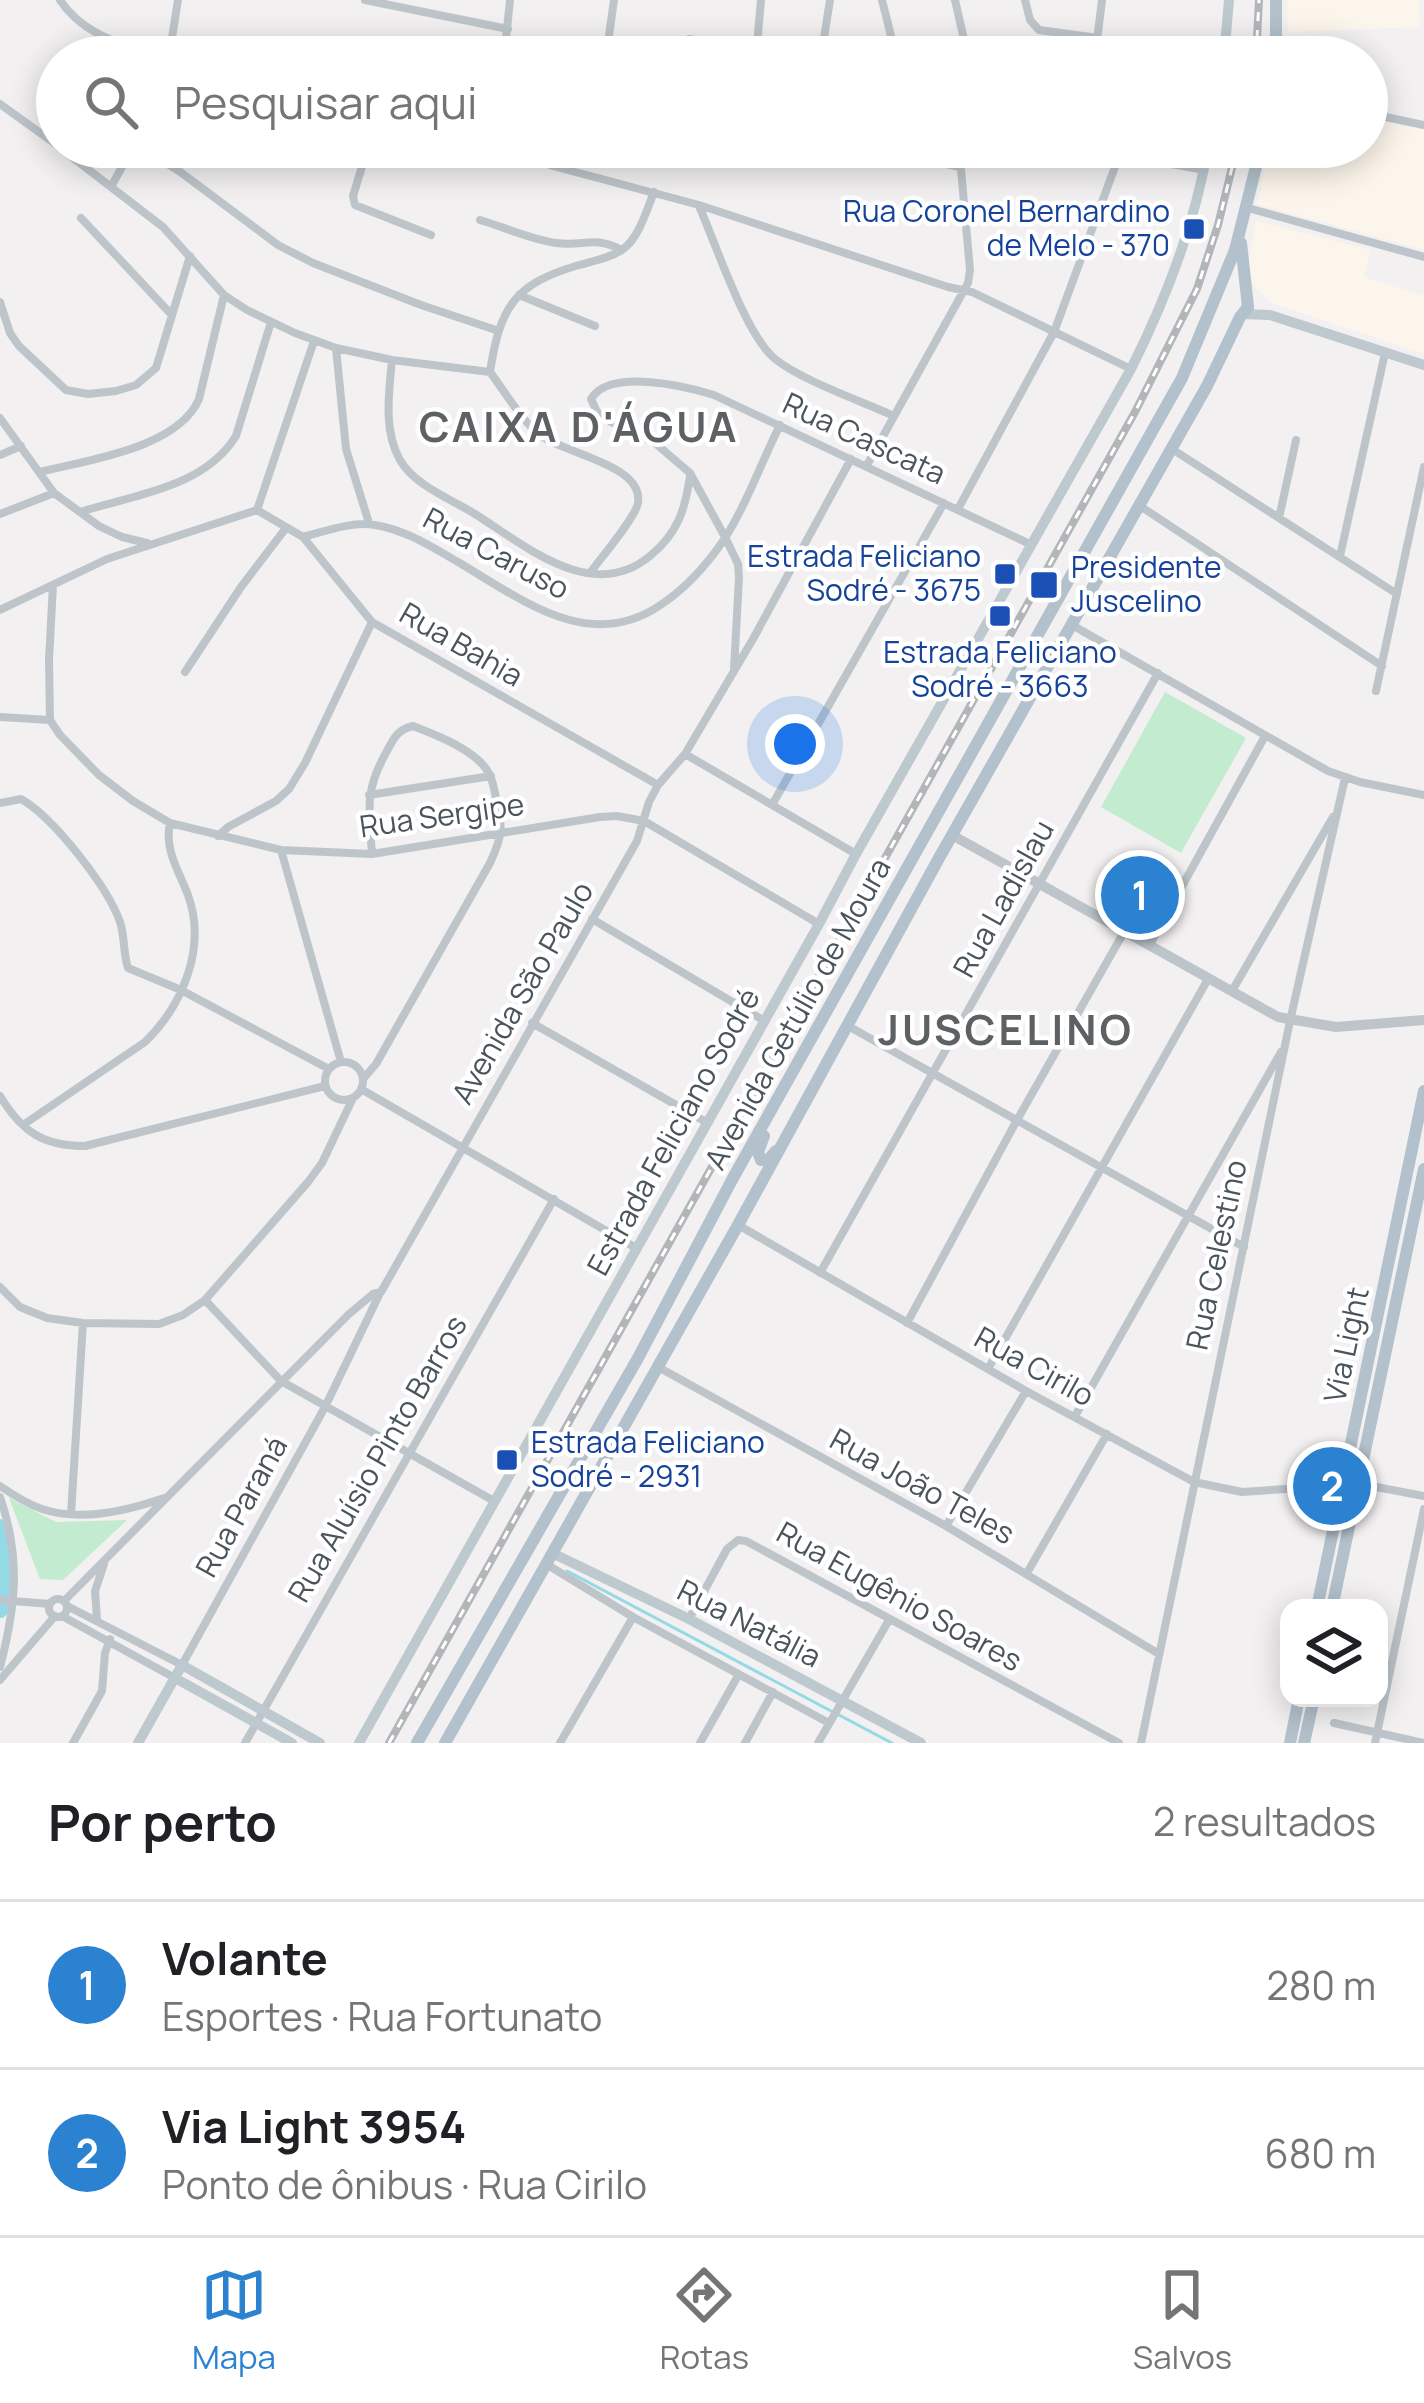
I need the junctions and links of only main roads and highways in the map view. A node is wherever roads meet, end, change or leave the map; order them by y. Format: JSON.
{"nodes":[{"id":1,"x":1229,"y":0,"type":"edge"},
{"id":2,"x":1276,"y":0,"type":"edge"},
{"id":3,"x":1226,"y":36,"type":"edge"},
{"id":4,"x":1276,"y":36,"type":"edge"},
{"id":5,"x":1204,"y":168,"type":"edge"},
{"id":6,"x":1257,"y":168,"type":"edge"},
{"id":7,"x":1240,"y":236,"type":"junction"},
{"id":8,"x":1220,"y":289,"type":"junction"},
{"id":9,"x":1247,"y":296,"type":"junction"},
{"id":10,"x":1214,"y":304,"type":"junction"},
{"id":11,"x":1270,"y":315,"type":"junction"},
{"id":12,"x":1241,"y":316,"type":"junction"},
{"id":13,"x":1424,"y":365,"type":"edge"},
{"id":14,"x":1424,"y":1091,"type":"edge"},
{"id":15,"x":782,"y":1095,"type":"junction"},
{"id":16,"x":788,"y":1135,"type":"junction"},
{"id":17,"x":1424,"y":1169,"type":"edge"},
{"id":18,"x":733,"y":1178,"type":"junction"},
{"id":19,"x":738,"y":1225,"type":"junction"},
{"id":20,"x":568,"y":1480,"type":"junction"},
{"id":21,"x":588,"y":1490,"type":"junction"},
{"id":22,"x":549,"y":1559,"type":"junction"},
{"id":23,"x":1319,"y":1599,"type":"edge"},
{"id":24,"x":1334,"y":1599,"type":"edge"},
{"id":25,"x":175,"y":1678,"type":"junction"},
{"id":26,"x":1297,"y":1707,"type":"edge"},
{"id":27,"x":1312,"y":1707,"type":"edge"},
{"id":28,"x":259,"y":1717,"type":"junction"},
{"id":29,"x":421,"y":1740,"type":"edge"},
{"id":30,"x":138,"y":1743,"type":"edge"},
{"id":31,"x":292,"y":1743,"type":"edge"},
{"id":32,"x":320,"y":1743,"type":"edge"},
{"id":33,"x":358,"y":1743,"type":"edge"},
{"id":34,"x":445,"y":1743,"type":"edge"},
{"id":35,"x":921,"y":1743,"type":"edge"},
{"id":36,"x":1290,"y":1743,"type":"edge"},
{"id":37,"x":1304,"y":1743,"type":"edge"}],
"edges":[{"from":1,"to":3,"type":"main road"},
{"from":2,"to":4,"type":"main road"},
{"from":5,"to":33,"type":"main road","name":"Estrada Feliciano Sodré"},
{"from":6,"to":7,"type":"main road"},
{"from":7,"to":8,"type":"main road"},
{"from":7,"to":9,"type":"main road"},
{"from":8,"to":9,"type":"main road"},
{"from":8,"to":10,"type":"main road"},
{"from":9,"to":11,"type":"main road"},
{"from":9,"to":12,"type":"main road"},
{"from":10,"to":12,"type":"main road"},
{"from":10,"to":15,"type":"main road","name":"Avenida Getúlio de Moura"},
{"from":11,"to":12,"type":"main road"},
{"from":11,"to":13,"type":"main road"},
{"from":12,"to":16,"type":"main road","name":"Avenida Getúlio de Moura"},
{"from":14,"to":23,"type":"main road","name":"Via Light"},
{"from":15,"to":16,"type":"main road"},
{"from":15,"to":18,"type":"main road","name":"Avenida Getúlio de Moura"},
{"from":16,"to":19,"type":"main road","name":"Avenida Getúlio de Moura"},
{"from":17,"to":24,"type":"main road","name":"Via Light"},
{"from":18,"to":19,"type":"main road"},
{"from":18,"to":20,"type":"main road","name":"Avenida Getúlio de Moura"},
{"from":19,"to":21,"type":"main road","name":"Avenida Getúlio de Moura"},
{"from":20,"to":21,"type":"main road"},
{"from":20,"to":29,"type":"main road","name":"Avenida Getúlio de Moura"},
{"from":21,"to":22,"type":"main road","name":"Avenida Getúlio de Moura"},
{"from":22,"to":34,"type":"main road","name":"Avenida Getúlio de Moura"},
{"from":22,"to":35,"type":"main road","name":"Rua Natália"},
{"from":25,"to":28,"type":"main road"},
{"from":25,"to":28,"type":"main road","name":"Rua Paraná"},
{"from":25,"to":30,"type":"main road","name":"Rua Paraná"},
{"from":26,"to":36,"type":"main road"},
{"from":27,"to":37,"type":"main road"},
{"from":28,"to":31,"type":"main road"},
{"from":28,"to":32,"type":"main road"}]}
